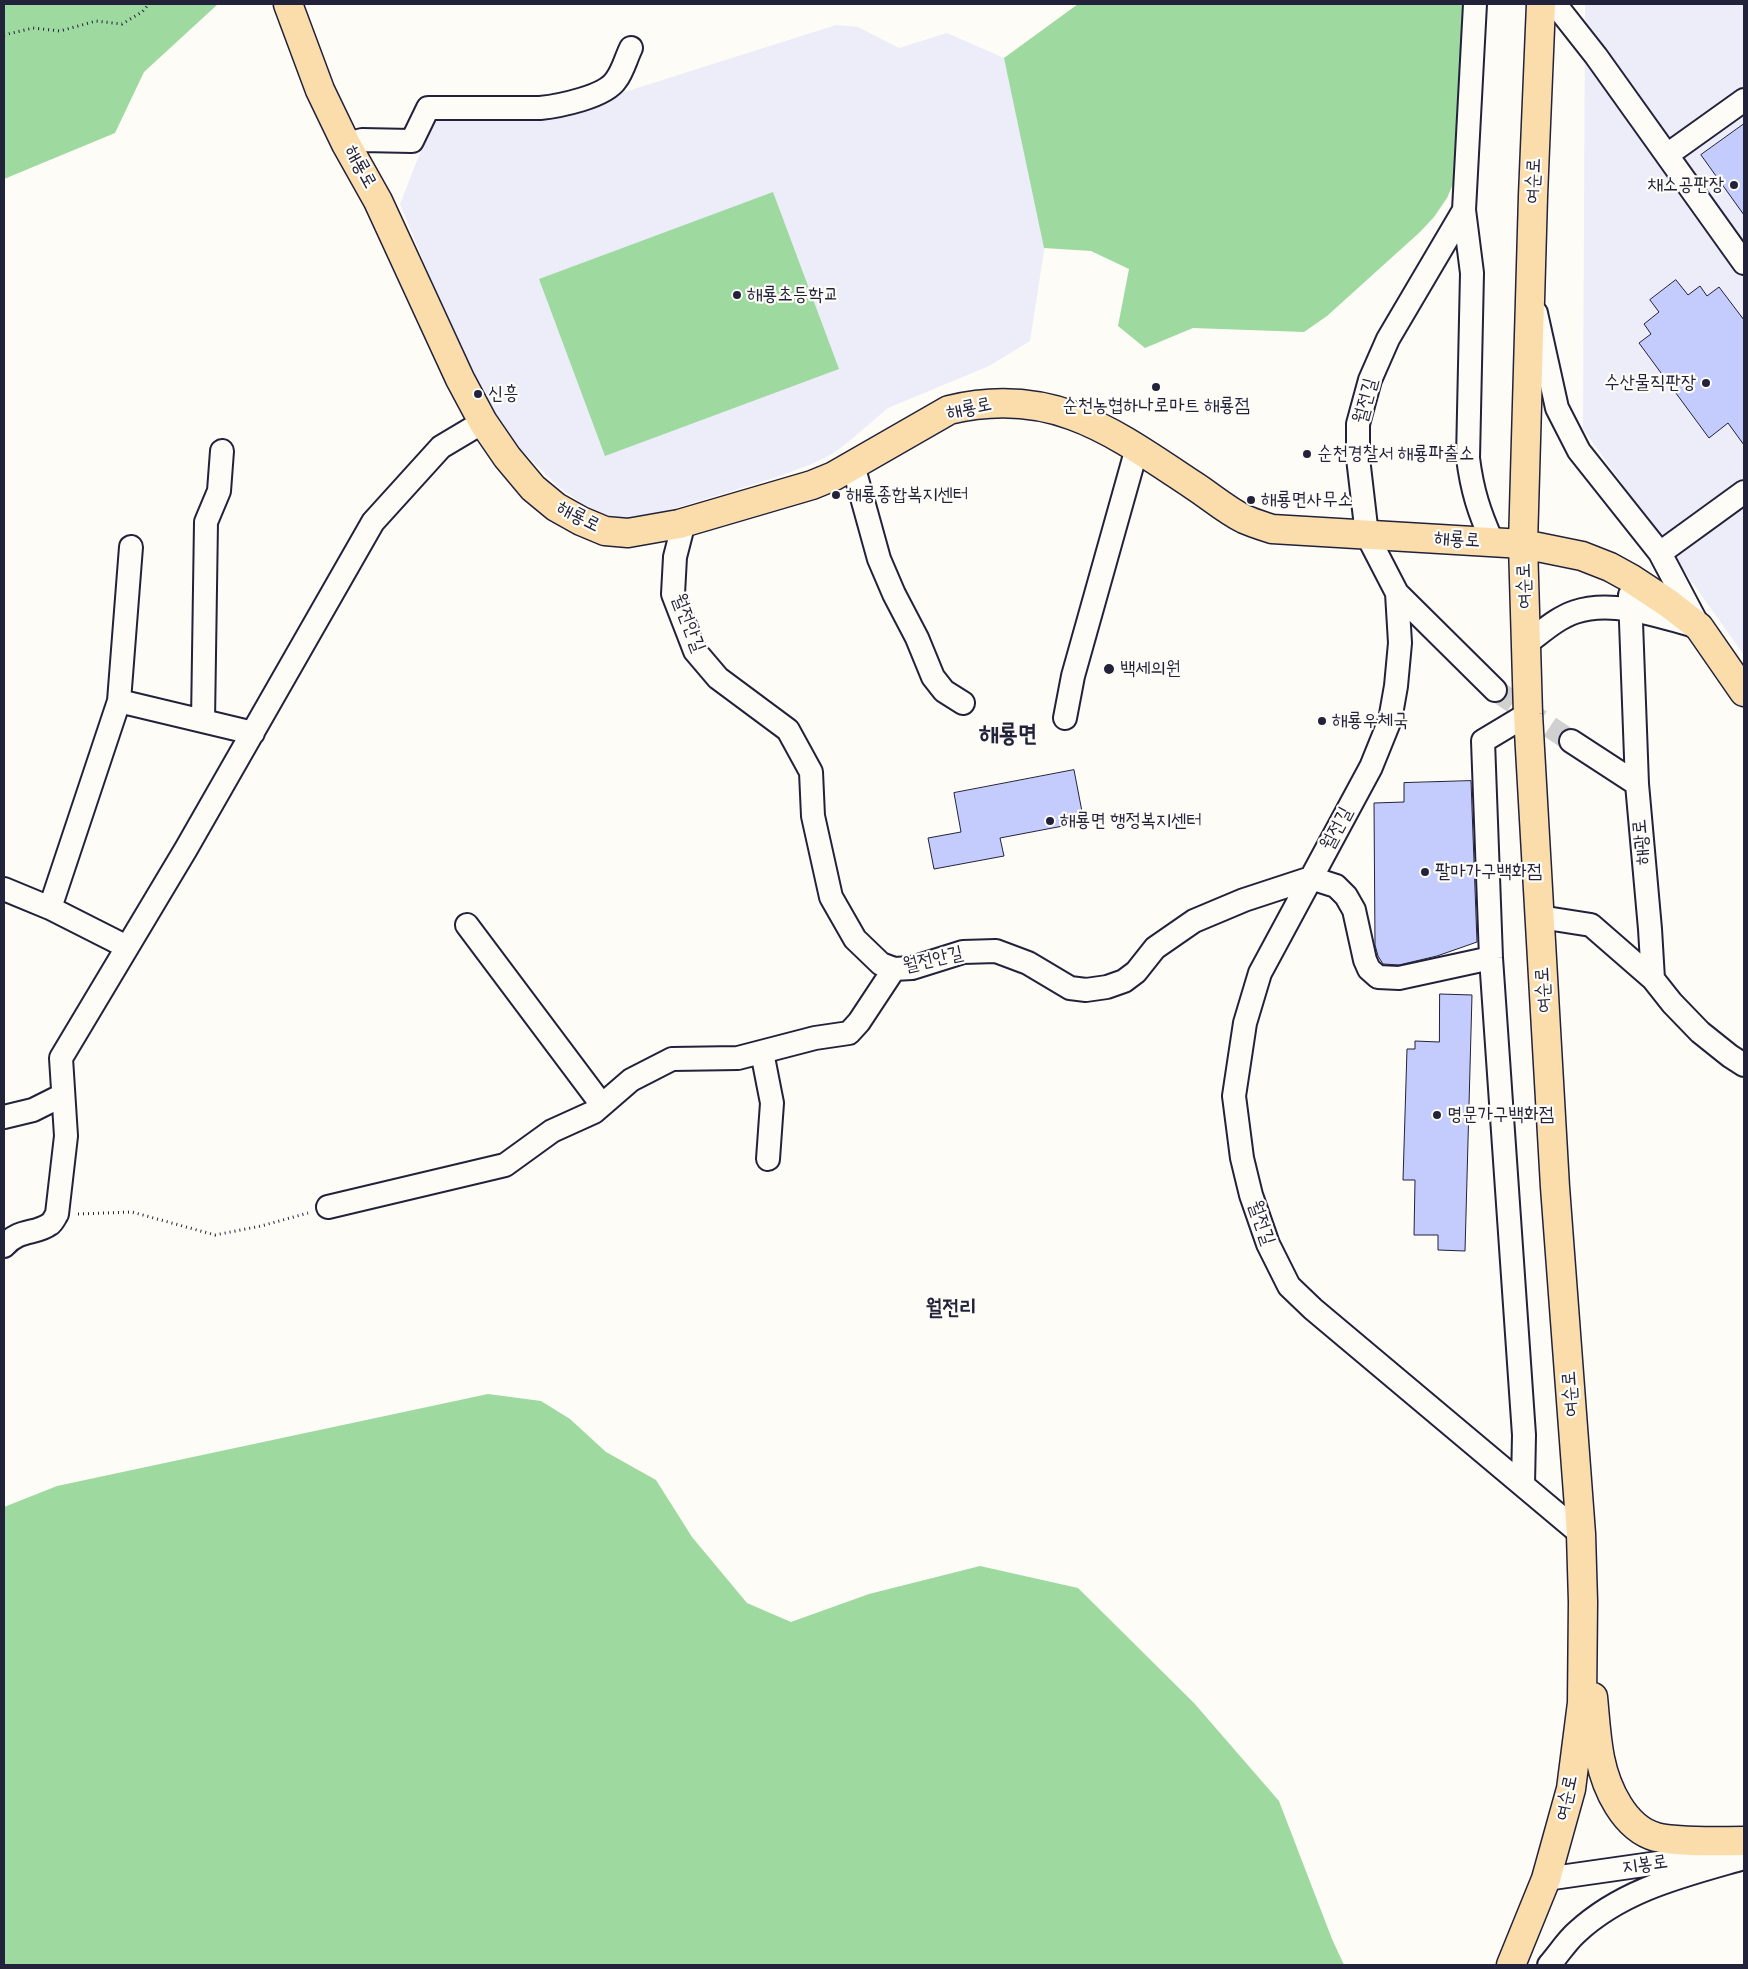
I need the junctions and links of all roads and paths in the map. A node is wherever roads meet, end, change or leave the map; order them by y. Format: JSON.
{"nodes":[{"id":1,"x":149,"y":4,"type":"edge"},
{"id":2,"x":288,"y":4,"type":"edge"},
{"id":3,"x":1475,"y":4,"type":"edge"},
{"id":4,"x":1541,"y":4,"type":"edge"},
{"id":5,"x":1555,"y":4,"type":"edge"},
{"id":6,"x":4,"y":35,"type":"edge"},
{"id":7,"x":631,"y":48,"type":"dead end"},
{"id":8,"x":1744,"y":100,"type":"edge"},
{"id":9,"x":346,"y":144,"type":"junction"},
{"id":10,"x":1667,"y":155,"type":"junction"},
{"id":11,"x":1464,"y":210,"type":"junction"},
{"id":12,"x":1744,"y":263,"type":"edge"},
{"id":13,"x":1531,"y":294,"type":"junction"},
{"id":14,"x":483,"y":422,"type":"junction"},
{"id":15,"x":1137,"y":448,"type":"junction"},
{"id":16,"x":222,"y":451,"type":"dead end"},
{"id":17,"x":853,"y":465,"type":"junction"},
{"id":18,"x":1744,"y":492,"type":"edge"},
{"id":19,"x":684,"y":522,"type":"junction"},
{"id":20,"x":1367,"y":535,"type":"junction"},
{"id":21,"x":1492,"y":541,"type":"junction"},
{"id":22,"x":1523,"y":544,"type":"junction"},
{"id":23,"x":131,"y":547,"type":"dead end"},
{"id":24,"x":1660,"y":553,"type":"junction"},
{"id":25,"x":1630,"y":578,"type":"junction"},
{"id":26,"x":1396,"y":593,"type":"junction"},
{"id":27,"x":1629,"y":610,"type":"junction"},
{"id":28,"x":1699,"y":628,"type":"junction"},
{"id":29,"x":1527,"y":643,"type":"junction"},
{"id":30,"x":1495,"y":690,"type":"tunnel mouth"},
{"id":31,"x":1744,"y":692,"type":"edge"},
{"id":32,"x":119,"y":702,"type":"junction"},
{"id":33,"x":963,"y":704,"type":"dead end"},
{"id":34,"x":1528,"y":714,"type":"junction"},
{"id":35,"x":1065,"y":718,"type":"dead end"},
{"id":36,"x":203,"y":721,"type":"junction"},
{"id":37,"x":253,"y":733,"type":"junction"},
{"id":38,"x":1571,"y":740,"type":"tunnel mouth"},
{"id":39,"x":1637,"y":784,"type":"junction"},
{"id":40,"x":1311,"y":878,"type":"junction"},
{"id":41,"x":4,"y":889,"type":"edge"},
{"id":42,"x":50,"y":908,"type":"junction"},
{"id":43,"x":1540,"y":917,"type":"junction"},
{"id":44,"x":467,"y":925,"type":"dead end"},
{"id":45,"x":127,"y":947,"type":"junction"},
{"id":46,"x":1491,"y":958,"type":"junction"},
{"id":47,"x":894,"y":969,"type":"junction"},
{"id":48,"x":1653,"y":979,"type":"junction"},
{"id":49,"x":762,"y":1052,"type":"junction"},
{"id":50,"x":1744,"y":1066,"type":"edge"},
{"id":51,"x":63,"y":1095,"type":"junction"},
{"id":52,"x":602,"y":1105,"type":"junction"},
{"id":53,"x":4,"y":1117,"type":"edge"},
{"id":54,"x":768,"y":1159,"type":"dead end"},
{"id":55,"x":328,"y":1207,"type":"joint"},
{"id":56,"x":57,"y":1214,"type":"junction"},
{"id":57,"x":4,"y":1246,"type":"edge"},
{"id":58,"x":1523,"y":1485,"type":"junction"},
{"id":59,"x":1581,"y":1534,"type":"junction"},
{"id":60,"x":1583,"y":1602,"type":"junction"},
{"id":61,"x":1744,"y":1841,"type":"edge"},
{"id":62,"x":1744,"y":1850,"type":"edge"},
{"id":63,"x":1744,"y":1858,"type":"edge"},
{"id":64,"x":1546,"y":1879,"type":"junction"},
{"id":65,"x":1511,"y":1965,"type":"edge"},
{"id":66,"x":1549,"y":1965,"type":"edge"}],
"edges":[{"from":1,"to":6,"type":"path"},
{"from":2,"to":9,"type":"main road","name":"해룡로"},
{"from":3,"to":11,"type":"street","name":"월전길"},
{"from":4,"to":13,"type":"main road","name":"여순로"},
{"from":5,"to":10,"type":"street"},
{"from":7,"to":9,"type":"street"},
{"from":8,"to":10,"type":"street"},
{"from":9,"to":14,"type":"main road","name":"해룡로"},
{"from":10,"to":12,"type":"street"},
{"from":11,"to":20,"type":"street","name":"월전길"},
{"from":11,"to":21,"type":"street"},
{"from":13,"to":22,"type":"main road","name":"여순로"},
{"from":13,"to":24,"type":"street"},
{"from":14,"to":19,"type":"main road","name":"해룡로"},
{"from":14,"to":37,"type":"street"},
{"from":15,"to":17,"type":"main road","name":"해룡로"},
{"from":15,"to":20,"type":"main road","name":"해룡로"},
{"from":15,"to":35,"type":"street"},
{"from":16,"to":36,"type":"street"},
{"from":17,"to":19,"type":"main road","name":"해룡로"},
{"from":17,"to":33,"type":"street"},
{"from":18,"to":24,"type":"street"},
{"from":19,"to":47,"type":"street","name":"월전안길"},
{"from":20,"to":21,"type":"main road","name":"해룡로"},
{"from":20,"to":26,"type":"street","name":"월전길"},
{"from":21,"to":22,"type":"main road","name":"해룡로"},
{"from":22,"to":25,"type":"main road","name":"해룡로"},
{"from":22,"to":29,"type":"main road","name":"여순로"},
{"from":23,"to":32,"type":"street"},
{"from":24,"to":28,"type":"street"},
{"from":25,"to":27,"type":"street","name":"해광로"},
{"from":25,"to":28,"type":"main road","name":"해룡로"},
{"from":26,"to":30,"type":"street"},
{"from":26,"to":40,"type":"street","name":"월전길"},
{"from":27,"to":28,"type":"street"},
{"from":27,"to":29,"type":"street"},
{"from":27,"to":39,"type":"street","name":"해광로"},
{"from":28,"to":31,"type":"main road","name":"해룡로"},
{"from":29,"to":34,"type":"main road","name":"여순로"},
{"from":32,"to":36,"type":"street"},
{"from":32,"to":42,"type":"street"},
{"from":34,"to":43,"type":"main road","name":"여순로"},
{"from":34,"to":46,"type":"street"},
{"from":36,"to":37,"type":"street"},
{"from":37,"to":45,"type":"street"},
{"from":38,"to":39,"type":"street"},
{"from":39,"to":48,"type":"street","name":"해광로"},
{"from":40,"to":46,"type":"street"},
{"from":40,"to":47,"type":"street","name":"월전안길"},
{"from":40,"to":58,"type":"street","name":"월전길"},
{"from":41,"to":42,"type":"street"},
{"from":42,"to":45,"type":"street"},
{"from":43,"to":48,"type":"street"},
{"from":43,"to":59,"type":"main road","name":"여순로"},
{"from":44,"to":52,"type":"street"},
{"from":45,"to":51,"type":"street"},
{"from":46,"to":58,"type":"street"},
{"from":47,"to":49,"type":"street"},
{"from":48,"to":50,"type":"street"},
{"from":49,"to":52,"type":"street"},
{"from":49,"to":54,"type":"street"},
{"from":51,"to":53,"type":"street"},
{"from":51,"to":56,"type":"street"},
{"from":52,"to":55,"type":"street"},
{"from":55,"to":56,"type":"path"},
{"from":56,"to":57,"type":"street"},
{"from":58,"to":59,"type":"street","name":"월전길"},
{"from":59,"to":60,"type":"main road","name":"여순로"},
{"from":60,"to":61,"type":"main road"},
{"from":60,"to":64,"type":"main road","name":"여순로"},
{"from":62,"to":64,"type":"street","name":"지봉로"},
{"from":63,"to":66,"type":"street"},
{"from":64,"to":65,"type":"main road","name":"여순로"}]}
